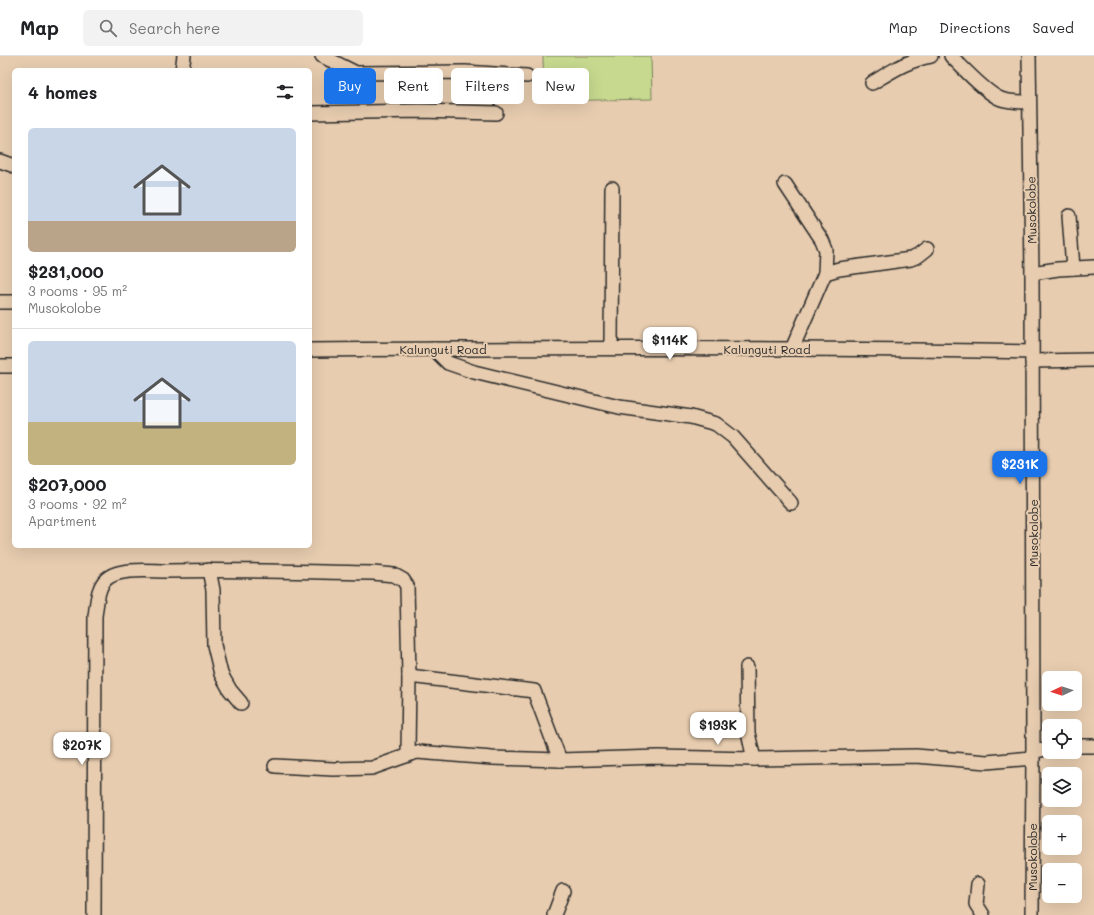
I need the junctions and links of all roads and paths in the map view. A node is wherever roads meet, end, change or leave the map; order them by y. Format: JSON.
{"nodes":[{"id":1,"x":184,"y":56,"type":"edge"},
{"id":2,"x":322,"y":56,"type":"edge"},
{"id":3,"x":931,"y":56,"type":"edge"},
{"id":4,"x":950,"y":56,"type":"edge"},
{"id":5,"x":1029,"y":56,"type":"edge"},
{"id":6,"x":182,"y":68,"type":"edge"},
{"id":7,"x":527,"y":76,"type":"dead end"},
{"id":8,"x":872,"y":83,"type":"dead end"},
{"id":9,"x":1029,"y":102,"type":"junction"},
{"id":10,"x":312,"y":113,"type":"edge"},
{"id":11,"x":496,"y":113,"type":"dead end"},
{"id":12,"x":0,"y":161,"type":"edge"},
{"id":13,"x":12,"y":165,"type":"edge"},
{"id":14,"x":785,"y":184,"type":"dead end"},
{"id":15,"x":612,"y":188,"type":"dead end"},
{"id":16,"x":1069,"y":216,"type":"dead end"},
{"id":17,"x":927,"y":249,"type":"dead end"},
{"id":18,"x":1073,"y":268,"type":"junction"},
{"id":19,"x":1094,"y":268,"type":"edge"},
{"id":20,"x":825,"y":272,"type":"junction"},
{"id":21,"x":1032,"y":273,"type":"junction"},
{"id":22,"x":0,"y":302,"type":"edge"},
{"id":23,"x":12,"y":302,"type":"edge"},
{"id":24,"x":611,"y":348,"type":"junction"},
{"id":25,"x":434,"y":349,"type":"junction"},
{"id":26,"x":792,"y":349,"type":"junction"},
{"id":27,"x":312,"y":350,"type":"edge"},
{"id":28,"x":1031,"y":356,"type":"junction"},
{"id":29,"x":1094,"y":360,"type":"edge"},
{"id":30,"x":0,"y":366,"type":"edge"},
{"id":31,"x":12,"y":366,"type":"edge"},
{"id":32,"x":791,"y":503,"type":"dead end"},
{"id":33,"x":209,"y":570,"type":"junction"},
{"id":34,"x":746,"y":667,"type":"dead end"},
{"id":35,"x":408,"y":676,"type":"junction"},
{"id":36,"x":242,"y":702,"type":"dead end"},
{"id":37,"x":1082,"y":746,"type":"edge"},
{"id":38,"x":1094,"y":746,"type":"edge"},
{"id":39,"x":1042,"y":751,"type":"edge"},
{"id":40,"x":408,"y":754,"type":"junction"},
{"id":41,"x":1033,"y":755,"type":"junction"},
{"id":42,"x":754,"y":759,"type":"junction"},
{"id":43,"x":560,"y":760,"type":"junction"},
{"id":44,"x":275,"y":766,"type":"dead end"},
{"id":45,"x":978,"y":884,"type":"dead end"},
{"id":46,"x":563,"y":891,"type":"dead end"},
{"id":47,"x":94,"y":915,"type":"edge"},
{"id":48,"x":554,"y":915,"type":"edge"},
{"id":49,"x":983,"y":915,"type":"edge"},
{"id":50,"x":1032,"y":915,"type":"edge"}],
"edges":[{"from":1,"to":6,"type":"street"},
{"from":2,"to":7,"type":"street"},
{"from":3,"to":8,"type":"street"},
{"from":4,"to":9,"type":"street"},
{"from":5,"to":9,"type":"street","name":"Musokolobe"},
{"from":9,"to":21,"type":"street","name":"Musokolobe"},
{"from":10,"to":11,"type":"street"},
{"from":12,"to":13,"type":"street"},
{"from":14,"to":20,"type":"street"},
{"from":15,"to":24,"type":"street"},
{"from":16,"to":18,"type":"street"},
{"from":17,"to":20,"type":"street"},
{"from":18,"to":19,"type":"street"},
{"from":18,"to":21,"type":"street"},
{"from":20,"to":26,"type":"street"},
{"from":21,"to":28,"type":"street","name":"Musokolobe"},
{"from":22,"to":23,"type":"street"},
{"from":24,"to":25,"type":"street","name":"Kalunguti Road"},
{"from":24,"to":26,"type":"street","name":"Kalunguti Road"},
{"from":25,"to":27,"type":"street","name":"Kalunguti Road"},
{"from":25,"to":32,"type":"street"},
{"from":26,"to":28,"type":"street","name":"Kalunguti Road"},
{"from":28,"to":29,"type":"street","name":"Kalunguti Road"},
{"from":28,"to":41,"type":"street","name":"Musokolobe"},
{"from":30,"to":31,"type":"street"},
{"from":33,"to":35,"type":"street"},
{"from":33,"to":36,"type":"street"},
{"from":33,"to":47,"type":"street"},
{"from":34,"to":42,"type":"street"},
{"from":35,"to":40,"type":"street"},
{"from":35,"to":43,"type":"street"},
{"from":37,"to":38,"type":"street"},
{"from":39,"to":41,"type":"street"},
{"from":40,"to":43,"type":"street"},
{"from":40,"to":44,"type":"street"},
{"from":41,"to":42,"type":"street"},
{"from":41,"to":50,"type":"street","name":"Musokolobe"},
{"from":42,"to":43,"type":"street"},
{"from":45,"to":49,"type":"street"},
{"from":46,"to":48,"type":"street"}]}
